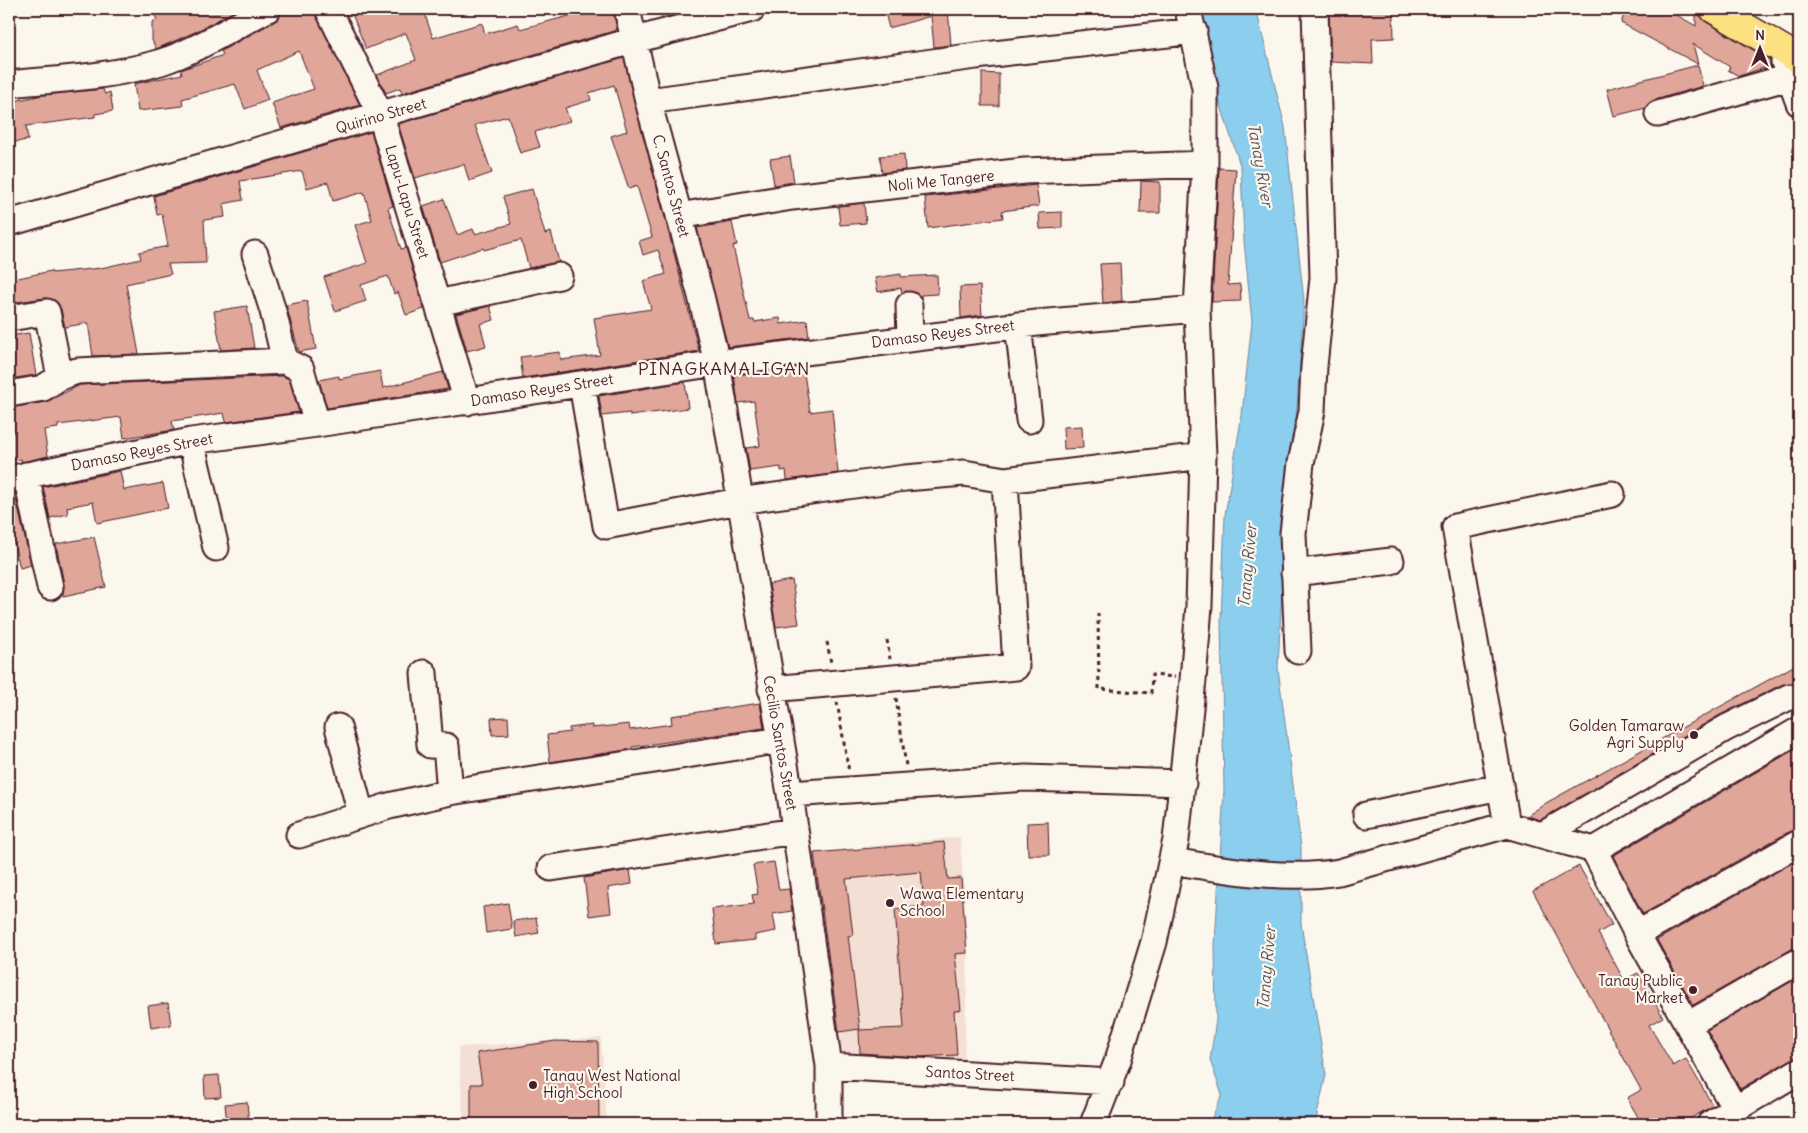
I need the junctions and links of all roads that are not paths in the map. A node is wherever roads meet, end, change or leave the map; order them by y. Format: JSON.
{"nodes":[{"id":1,"x":268,"y":9,"type":"edge"},
{"id":2,"x":328,"y":9,"type":"edge"},
{"id":3,"x":627,"y":9,"type":"edge"},
{"id":4,"x":752,"y":9,"type":"edge"},
{"id":5,"x":1315,"y":9,"type":"edge"},
{"id":6,"x":1714,"y":9,"type":"edge"},
{"id":7,"x":1191,"y":20,"type":"edge"},
{"id":8,"x":635,"y":40,"type":"junction"},
{"id":9,"x":1789,"y":61,"type":"edge"},
{"id":10,"x":9,"y":84,"type":"edge"},
{"id":11,"x":648,"y":101,"type":"junction"},
{"id":12,"x":1799,"y":103,"type":"edge"},
{"id":13,"x":1658,"y":114,"type":"dead end"},
{"id":14,"x":381,"y":116,"type":"junction"},
{"id":15,"x":1204,"y":164,"type":"junction"},
{"id":16,"x":679,"y":216,"type":"junction"},
{"id":17,"x":9,"y":223,"type":"edge"},
{"id":18,"x":255,"y":254,"type":"dead end"},
{"id":19,"x":559,"y":276,"type":"dead end"},
{"id":20,"x":438,"y":302,"type":"junction"},
{"id":21,"x":909,"y":305,"type":"dead end"},
{"id":22,"x":1197,"y":309,"type":"junction"},
{"id":23,"x":9,"y":318,"type":"edge"},
{"id":24,"x":1018,"y":325,"type":"junction"},
{"id":25,"x":910,"y":338,"type":"junction"},
{"id":26,"x":285,"y":362,"type":"junction"},
{"id":27,"x":716,"y":363,"type":"junction"},
{"id":28,"x":60,"y":377,"type":"junction"},
{"id":29,"x":582,"y":384,"type":"junction"},
{"id":30,"x":9,"y":394,"type":"edge"},
{"id":31,"x":467,"y":402,"type":"junction"},
{"id":32,"x":1028,"y":420,"type":"dead end"},
{"id":33,"x":317,"y":424,"type":"junction"},
{"id":34,"x":191,"y":441,"type":"junction"},
{"id":35,"x":1204,"y":456,"type":"junction"},
{"id":36,"x":17,"y":477,"type":"edge"},
{"id":37,"x":1005,"y":480,"type":"junction"},
{"id":38,"x":1612,"y":494,"type":"dead end"},
{"id":39,"x":739,"y":501,"type":"junction"},
{"id":40,"x":216,"y":548,"type":"dead end"},
{"id":41,"x":1391,"y":560,"type":"dead end"},
{"id":42,"x":1294,"y":574,"type":"junction"},
{"id":43,"x":50,"y":587,"type":"dead end"},
{"id":44,"x":1298,"y":651,"type":"dead end"},
{"id":45,"x":424,"y":673,"type":"dead end"},
{"id":46,"x":771,"y":689,"type":"junction"},
{"id":47,"x":1796,"y":702,"type":"edge"},
{"id":48,"x":338,"y":727,"type":"dead end"},
{"id":49,"x":1799,"y":730,"type":"edge"},
{"id":50,"x":781,"y":740,"type":"junction"},
{"id":51,"x":1183,"y":783,"type":"junction"},
{"id":52,"x":1500,"y":787,"type":"junction"},
{"id":53,"x":450,"y":792,"type":"junction"},
{"id":54,"x":790,"y":794,"type":"junction"},
{"id":55,"x":361,"y":814,"type":"junction"},
{"id":56,"x":1366,"y":815,"type":"dead end"},
{"id":57,"x":1507,"y":825,"type":"junction"},
{"id":58,"x":795,"y":831,"type":"junction"},
{"id":59,"x":1544,"y":834,"type":"junction"},
{"id":60,"x":298,"y":835,"type":"dead end"},
{"id":61,"x":1799,"y":843,"type":"edge"},
{"id":62,"x":1594,"y":850,"type":"junction"},
{"id":63,"x":1172,"y":861,"type":"junction"},
{"id":64,"x":551,"y":868,"type":"dead end"},
{"id":65,"x":1637,"y":934,"type":"junction"},
{"id":66,"x":1799,"y":961,"type":"edge"},
{"id":67,"x":1688,"y":1024,"type":"junction"},
{"id":68,"x":830,"y":1066,"type":"junction"},
{"id":69,"x":1799,"y":1071,"type":"edge"},
{"id":70,"x":1111,"y":1082,"type":"junction"},
{"id":71,"x":1735,"y":1108,"type":"junction"},
{"id":72,"x":829,"y":1124,"type":"edge"},
{"id":73,"x":1093,"y":1124,"type":"edge"},
{"id":74,"x":1710,"y":1124,"type":"edge"}],
"edges":[{"from":1,"to":10,"type":"street"},
{"from":2,"to":14,"type":"street","name":"Lapu-Lapu Street"},
{"from":3,"to":8,"type":"street","name":"C. Santos Street"},
{"from":4,"to":8,"type":"street","name":"Quirino Street"},
{"from":5,"to":42,"type":"street"},
{"from":6,"to":9,"type":"main road"},
{"from":7,"to":11,"type":"street"},
{"from":7,"to":15,"type":"street"},
{"from":8,"to":11,"type":"street","name":"C. Santos Street"},
{"from":8,"to":14,"type":"street","name":"Quirino Street"},
{"from":9,"to":12,"type":"street"},
{"from":9,"to":13,"type":"street"},
{"from":11,"to":16,"type":"street","name":"C. Santos Street"},
{"from":14,"to":17,"type":"street","name":"Quirino Street"},
{"from":14,"to":20,"type":"street","name":"Lapu-Lapu Street"},
{"from":15,"to":16,"type":"street","name":"Noli Me Tangere"},
{"from":15,"to":22,"type":"street"},
{"from":16,"to":27,"type":"street","name":"C. Santos Street"},
{"from":18,"to":26,"type":"street"},
{"from":19,"to":20,"type":"street"},
{"from":20,"to":31,"type":"street","name":"Lapu-Lapu Street"},
{"from":21,"to":25,"type":"street"},
{"from":22,"to":24,"type":"street","name":"Damaso Reyes Street"},
{"from":22,"to":35,"type":"street"},
{"from":23,"to":28,"type":"street"},
{"from":24,"to":25,"type":"street","name":"Damaso Reyes Street"},
{"from":24,"to":32,"type":"street"},
{"from":25,"to":27,"type":"street","name":"Damaso Reyes Street"},
{"from":26,"to":28,"type":"street"},
{"from":26,"to":33,"type":"street"},
{"from":27,"to":29,"type":"street","name":"Damaso Reyes Street"},
{"from":27,"to":39,"type":"street","name":"Cecilio Santos Street"},
{"from":28,"to":30,"type":"street"},
{"from":29,"to":31,"type":"street","name":"Damaso Reyes Street"},
{"from":29,"to":39,"type":"street"},
{"from":31,"to":33,"type":"street","name":"Damaso Reyes Street"},
{"from":33,"to":34,"type":"street","name":"Damaso Reyes Street"},
{"from":34,"to":36,"type":"street","name":"Damaso Reyes Street"},
{"from":34,"to":40,"type":"street"},
{"from":35,"to":37,"type":"street"},
{"from":35,"to":51,"type":"street"},
{"from":36,"to":43,"type":"street"},
{"from":37,"to":39,"type":"street"},
{"from":37,"to":46,"type":"street"},
{"from":38,"to":52,"type":"street"},
{"from":39,"to":46,"type":"street","name":"Cecilio Santos Street"},
{"from":41,"to":42,"type":"street"},
{"from":42,"to":44,"type":"street"},
{"from":45,"to":53,"type":"street"},
{"from":46,"to":50,"type":"street","name":"Cecilio Santos Street"},
{"from":47,"to":59,"type":"street"},
{"from":48,"to":55,"type":"street"},
{"from":49,"to":62,"type":"street"},
{"from":50,"to":53,"type":"street"},
{"from":50,"to":54,"type":"street","name":"Cecilio Santos Street"},
{"from":51,"to":54,"type":"street"},
{"from":51,"to":63,"type":"street"},
{"from":52,"to":56,"type":"street"},
{"from":52,"to":57,"type":"street"},
{"from":53,"to":55,"type":"street"},
{"from":54,"to":58,"type":"street","name":"Cecilio Santos Street"},
{"from":55,"to":60,"type":"street"},
{"from":57,"to":59,"type":"street"},
{"from":57,"to":63,"type":"street"},
{"from":58,"to":64,"type":"street"},
{"from":58,"to":68,"type":"street","name":"Cecilio Santos Street"},
{"from":59,"to":62,"type":"street"},
{"from":61,"to":65,"type":"street"},
{"from":62,"to":65,"type":"street"},
{"from":63,"to":70,"type":"street"},
{"from":65,"to":67,"type":"street"},
{"from":66,"to":67,"type":"street"},
{"from":67,"to":71,"type":"street"},
{"from":68,"to":70,"type":"street","name":"Santos Street"},
{"from":68,"to":72,"type":"street","name":"Cecilio Santos Street"},
{"from":69,"to":71,"type":"street"},
{"from":70,"to":73,"type":"street"},
{"from":71,"to":74,"type":"street"}]}
